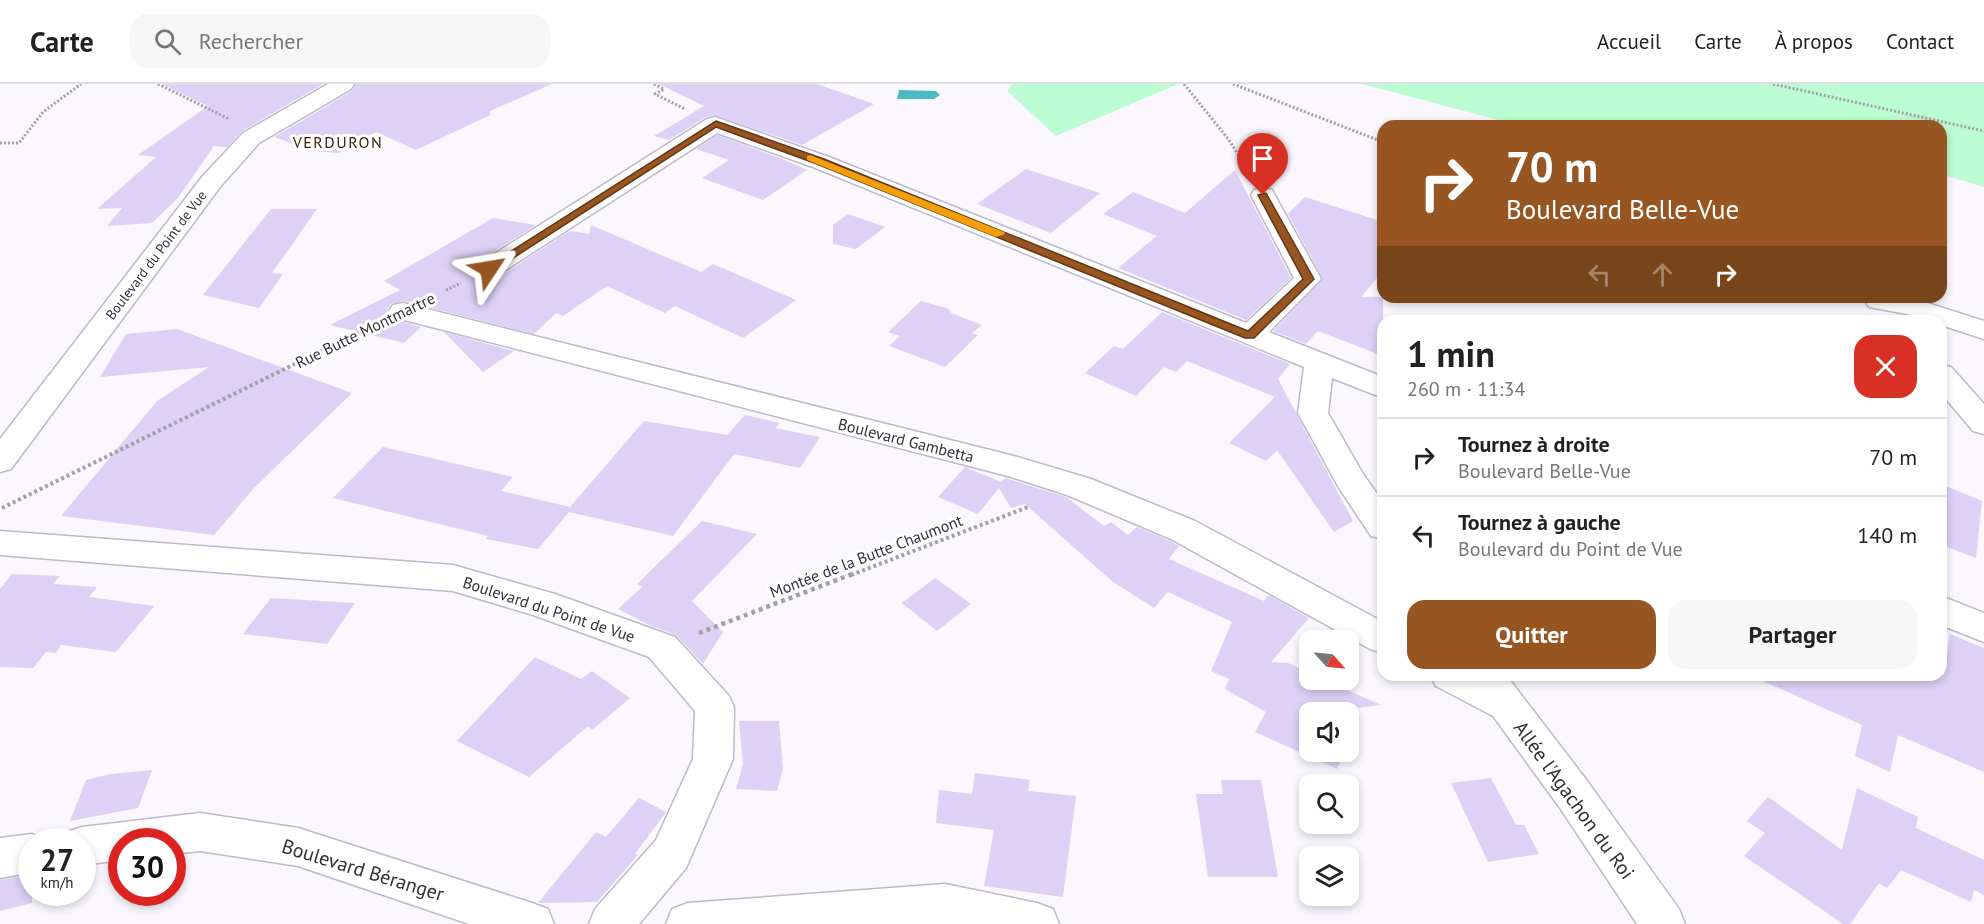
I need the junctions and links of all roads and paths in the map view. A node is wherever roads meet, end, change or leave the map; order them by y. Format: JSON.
{"nodes":[{"id":1,"x":81,"y":84,"type":"edge"},
{"id":2,"x":158,"y":84,"type":"edge"},
{"id":3,"x":343,"y":84,"type":"edge"},
{"id":4,"x":654,"y":84,"type":"edge"},
{"id":5,"x":1184,"y":84,"type":"edge"},
{"id":6,"x":1233,"y":84,"type":"edge"},
{"id":7,"x":1773,"y":84,"type":"edge"},
{"id":8,"x":1935,"y":120,"type":"edge"},
{"id":9,"x":231,"y":121,"type":"dead end"},
{"id":10,"x":1947,"y":123,"type":"edge"},
{"id":11,"x":716,"y":124,"type":"junction"},
{"id":12,"x":1984,"y":131,"type":"edge"},
{"id":13,"x":1377,"y":140,"type":"edge"},
{"id":14,"x":0,"y":143,"type":"edge"},
{"id":15,"x":1263,"y":195,"type":"joint"},
{"id":16,"x":489,"y":269,"type":"joint"},
{"id":17,"x":1881,"y":303,"type":"edge"},
{"id":18,"x":1892,"y":303,"type":"edge"},
{"id":19,"x":403,"y":311,"type":"junction"},
{"id":20,"x":1891,"y":315,"type":"edge"},
{"id":21,"x":1939,"y":315,"type":"edge"},
{"id":22,"x":1947,"y":318,"type":"edge"},
{"id":23,"x":1984,"y":330,"type":"edge"},
{"id":24,"x":1249,"y":336,"type":"junction"},
{"id":25,"x":1319,"y":362,"type":"junction"},
{"id":26,"x":1947,"y":381,"type":"edge"},
{"id":27,"x":1377,"y":386,"type":"edge"},
{"id":28,"x":1984,"y":424,"type":"edge"},
{"id":29,"x":0,"y":461,"type":"edge"},
{"id":30,"x":1079,"y":487,"type":"junction"},
{"id":31,"x":0,"y":509,"type":"edge"},
{"id":32,"x":1377,"y":518,"type":"edge"},
{"id":33,"x":0,"y":543,"type":"edge"},
{"id":34,"x":1947,"y":613,"type":"edge"},
{"id":35,"x":1984,"y":628,"type":"edge"},
{"id":36,"x":1377,"y":636,"type":"edge"},
{"id":37,"x":662,"y":647,"type":"junction"},
{"id":38,"x":1466,"y":681,"type":"edge"},
{"id":39,"x":1495,"y":691,"type":"edge"},
{"id":40,"x":96,"y":844,"type":"edge"},
{"id":41,"x":18,"y":855,"type":"edge"},
{"id":42,"x":0,"y":858,"type":"edge"},
{"id":43,"x":1646,"y":916,"type":"edge"},
{"id":44,"x":1020,"y":922,"type":"edge"},
{"id":45,"x":532,"y":924,"type":"edge"},
{"id":46,"x":611,"y":924,"type":"edge"},
{"id":47,"x":688,"y":924,"type":"edge"}],
"edges":[{"from":1,"to":14,"type":"path"},
{"from":2,"to":9,"type":"path"},
{"from":3,"to":29,"type":"street","name":"Boulevard du Point de Vue"},
{"from":4,"to":11,"type":"path"},
{"from":5,"to":15,"type":"path"},
{"from":6,"to":13,"type":"path"},
{"from":7,"to":8,"type":"path"},
{"from":10,"to":12,"type":"path"},
{"from":11,"to":16,"type":"street"},
{"from":11,"to":24,"type":"street"},
{"from":15,"to":24,"type":"street"},
{"from":16,"to":19,"type":"path","name":"Rue Butte Montmartre"},
{"from":17,"to":20,"type":"street"},
{"from":18,"to":21,"type":"street"},
{"from":19,"to":30,"type":"street","name":"Boulevard Gambetta"},
{"from":19,"to":31,"type":"path","name":"Rue Butte Montmartre"},
{"from":22,"to":23,"type":"street"},
{"from":24,"to":25,"type":"street"},
{"from":25,"to":27,"type":"street"},
{"from":25,"to":32,"type":"street"},
{"from":26,"to":28,"type":"street"},
{"from":30,"to":36,"type":"street","name":"Boulevard Gambetta"},
{"from":30,"to":37,"type":"path","name":"Montée de la Butte Chaumont"},
{"from":33,"to":37,"type":"street","name":"Boulevard du Point de Vue"},
{"from":34,"to":35,"type":"street"},
{"from":37,"to":46,"type":"street","name":"Boulevard du Point de Vue"},
{"from":38,"to":39,"type":"street"},
{"from":39,"to":43,"type":"street","name":"Allée l'Agachon du Roi"},
{"from":40,"to":45,"type":"street","name":"Boulevard Béranger"},
{"from":41,"to":42,"type":"street"},
{"from":44,"to":47,"type":"street"}]}
